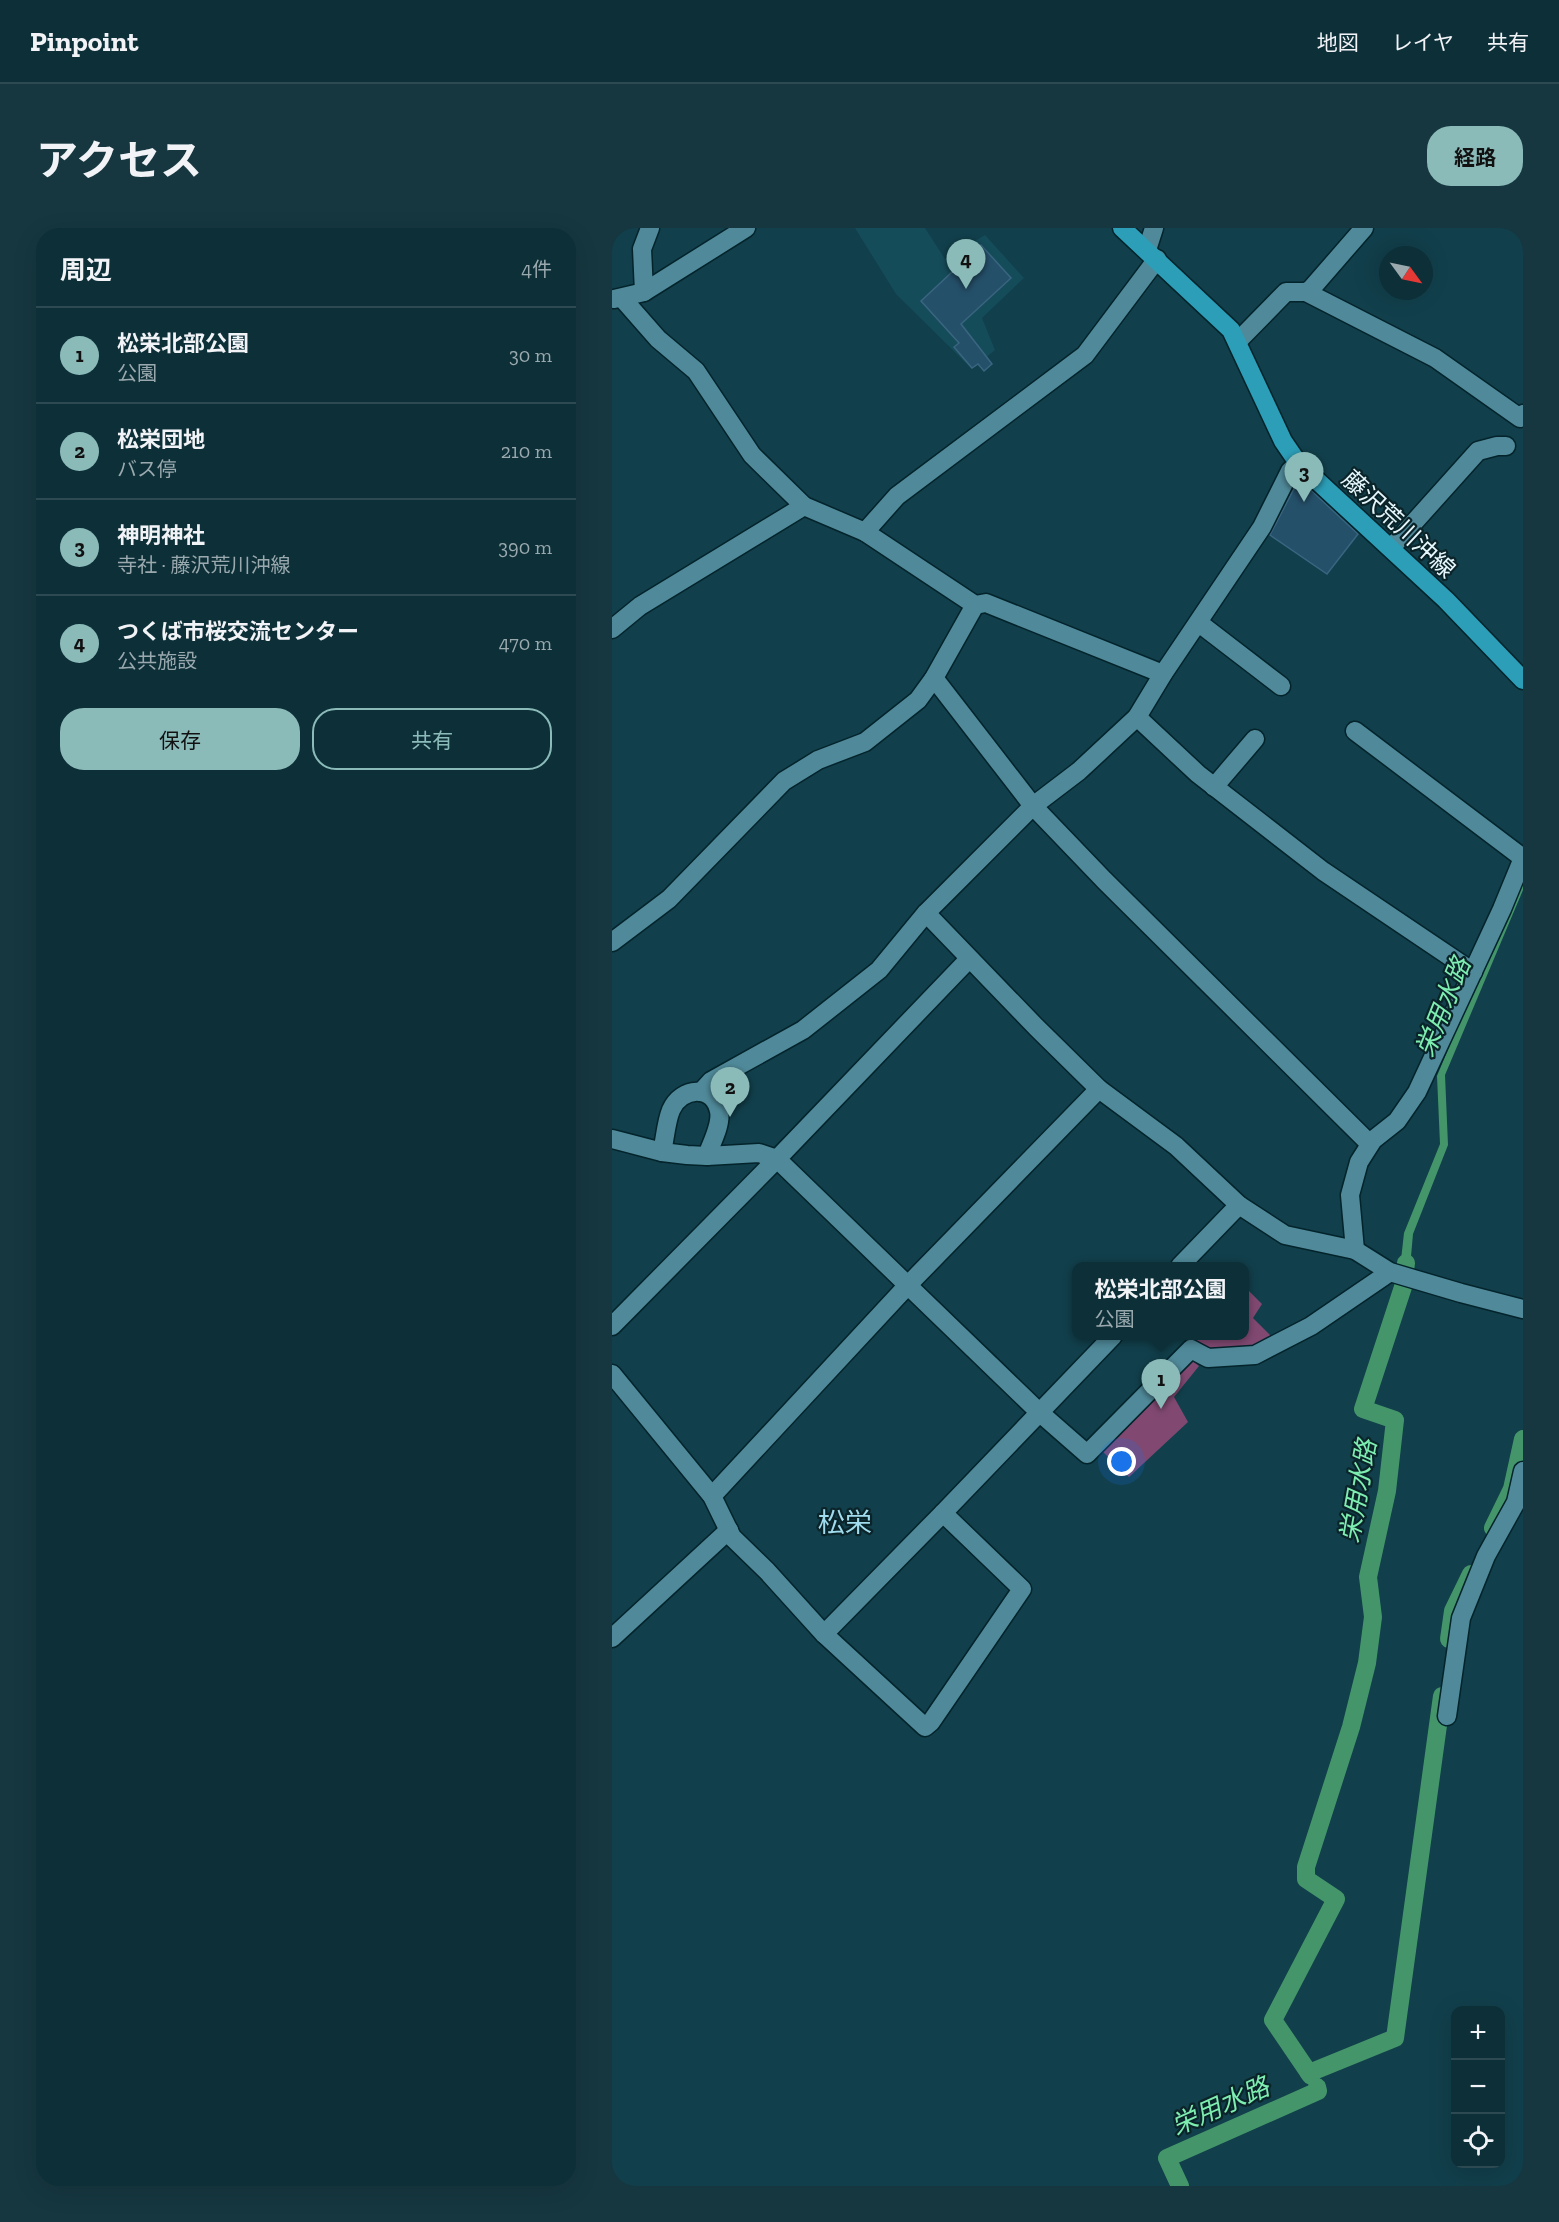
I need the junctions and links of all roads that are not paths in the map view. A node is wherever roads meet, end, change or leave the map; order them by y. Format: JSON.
{"nodes":[{"id":1,"x":650,"y":228,"type":"edge"},
{"id":2,"x":746,"y":228,"type":"edge"},
{"id":3,"x":1122,"y":228,"type":"edge"},
{"id":4,"x":1154,"y":228,"type":"edge"},
{"id":5,"x":1364,"y":228,"type":"edge"},
{"id":6,"x":1152,"y":254,"type":"junction"},
{"id":7,"x":644,"y":292,"type":"junction"},
{"id":8,"x":1306,"y":292,"type":"junction"},
{"id":9,"x":617,"y":298,"type":"edge"},
{"id":10,"x":1238,"y":341,"type":"junction"},
{"id":11,"x":1523,"y":414,"type":"edge"},
{"id":12,"x":1506,"y":446,"type":"dead end"},
{"id":13,"x":1298,"y":463,"type":"junction"},
{"id":14,"x":804,"y":506,"type":"junction"},
{"id":15,"x":865,"y":532,"type":"junction"},
{"id":16,"x":1391,"y":548,"type":"junction"},
{"id":17,"x":975,"y":605,"type":"junction"},
{"id":18,"x":1199,"y":623,"type":"junction"},
{"id":19,"x":612,"y":628,"type":"edge"},
{"id":20,"x":1163,"y":674,"type":"junction"},
{"id":21,"x":934,"y":678,"type":"junction"},
{"id":22,"x":1523,"y":680,"type":"edge"},
{"id":23,"x":1281,"y":687,"type":"dead end"},
{"id":24,"x":1137,"y":717,"type":"junction"},
{"id":25,"x":1355,"y":731,"type":"dead end"},
{"id":26,"x":1255,"y":739,"type":"dead end"},
{"id":27,"x":1214,"y":787,"type":"junction"},
{"id":28,"x":1034,"y":806,"type":"junction"},
{"id":29,"x":926,"y":913,"type":"junction"},
{"id":30,"x":612,"y":942,"type":"edge"},
{"id":31,"x":969,"y":959,"type":"junction"},
{"id":32,"x":1473,"y":972,"type":"junction"},
{"id":33,"x":1099,"y":1089,"type":"junction"},
{"id":34,"x":701,"y":1092,"type":"junction"},
{"id":35,"x":612,"y":1139,"type":"edge"},
{"id":36,"x":1370,"y":1144,"type":"junction"},
{"id":37,"x":662,"y":1152,"type":"junction"},
{"id":38,"x":707,"y":1156,"type":"junction"},
{"id":39,"x":777,"y":1159,"type":"junction"},
{"id":40,"x":1239,"y":1205,"type":"junction"},
{"id":41,"x":1355,"y":1250,"type":"junction"},
{"id":42,"x":1184,"y":1262,"type":"edge"},
{"id":43,"x":1390,"y":1272,"type":"junction"},
{"id":44,"x":908,"y":1285,"type":"junction"},
{"id":45,"x":1523,"y":1309,"type":"edge"},
{"id":46,"x":612,"y":1326,"type":"edge"},
{"id":47,"x":1108,"y":1340,"type":"edge"},
{"id":48,"x":612,"y":1374,"type":"edge"},
{"id":49,"x":1039,"y":1412,"type":"junction"},
{"id":50,"x":1523,"y":1471,"type":"edge"},
{"id":51,"x":712,"y":1496,"type":"junction"},
{"id":52,"x":943,"y":1513,"type":"junction"},
{"id":53,"x":729,"y":1530,"type":"junction"},
{"id":54,"x":824,"y":1634,"type":"junction"},
{"id":55,"x":612,"y":1638,"type":"edge"},
{"id":56,"x":1447,"y":1716,"type":"dead end"}],
"edges":[{"from":1,"to":7,"type":"street"},
{"from":2,"to":7,"type":"street"},
{"from":3,"to":6,"type":"main road","name":"藤沢荒川沖線"},
{"from":4,"to":6,"type":"street"},
{"from":5,"to":8,"type":"street"},
{"from":6,"to":10,"type":"main road","name":"藤沢荒川沖線"},
{"from":6,"to":15,"type":"street"},
{"from":7,"to":9,"type":"street"},
{"from":8,"to":10,"type":"street"},
{"from":8,"to":11,"type":"street"},
{"from":9,"to":14,"type":"street"},
{"from":10,"to":13,"type":"main road","name":"藤沢荒川沖線"},
{"from":12,"to":16,"type":"street"},
{"from":13,"to":16,"type":"main road","name":"藤沢荒川沖線"},
{"from":13,"to":18,"type":"street"},
{"from":14,"to":15,"type":"street"},
{"from":14,"to":19,"type":"street"},
{"from":15,"to":17,"type":"street"},
{"from":16,"to":22,"type":"main road","name":"藤沢荒川沖線"},
{"from":17,"to":20,"type":"street"},
{"from":17,"to":21,"type":"street"},
{"from":18,"to":20,"type":"street"},
{"from":18,"to":23,"type":"street"},
{"from":20,"to":24,"type":"street"},
{"from":21,"to":28,"type":"street"},
{"from":21,"to":30,"type":"street"},
{"from":24,"to":27,"type":"street"},
{"from":24,"to":28,"type":"street"},
{"from":25,"to":32,"type":"street"},
{"from":26,"to":27,"type":"street"},
{"from":27,"to":32,"type":"street"},
{"from":28,"to":29,"type":"street"},
{"from":28,"to":36,"type":"street"},
{"from":29,"to":31,"type":"street"},
{"from":29,"to":34,"type":"street"},
{"from":31,"to":33,"type":"street"},
{"from":31,"to":39,"type":"street"},
{"from":32,"to":36,"type":"street"},
{"from":33,"to":40,"type":"street"},
{"from":33,"to":44,"type":"street"},
{"from":34,"to":37,"type":"street"},
{"from":34,"to":38,"type":"street"},
{"from":35,"to":37,"type":"street"},
{"from":36,"to":41,"type":"street"},
{"from":37,"to":38,"type":"street"},
{"from":38,"to":39,"type":"street"},
{"from":39,"to":44,"type":"street"},
{"from":39,"to":46,"type":"street"},
{"from":40,"to":41,"type":"street"},
{"from":40,"to":42,"type":"street"},
{"from":41,"to":43,"type":"street"},
{"from":43,"to":45,"type":"street"},
{"from":43,"to":49,"type":"street"},
{"from":44,"to":49,"type":"street"},
{"from":44,"to":51,"type":"street"},
{"from":47,"to":49,"type":"street"},
{"from":48,"to":51,"type":"street"},
{"from":49,"to":52,"type":"street"},
{"from":50,"to":56,"type":"street"},
{"from":51,"to":53,"type":"street"},
{"from":52,"to":54,"type":"street"},
{"from":52,"to":54,"type":"street"},
{"from":53,"to":54,"type":"street"},
{"from":53,"to":55,"type":"street"}]}
